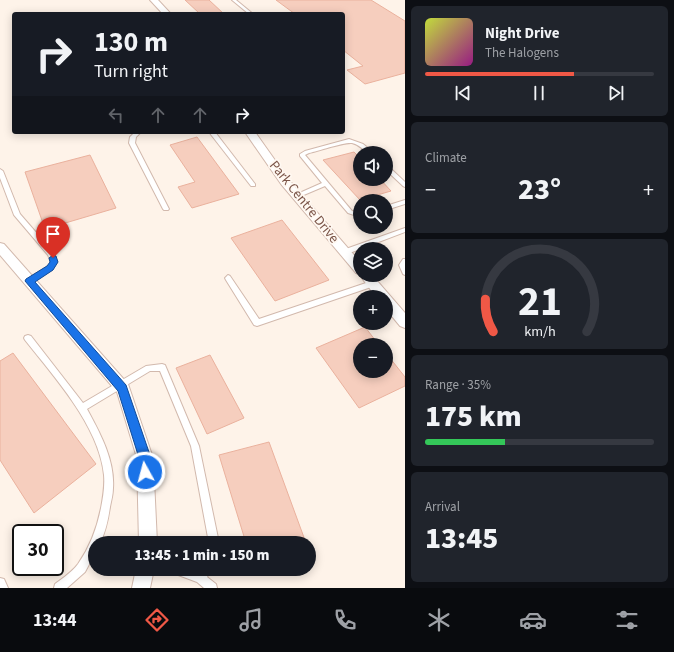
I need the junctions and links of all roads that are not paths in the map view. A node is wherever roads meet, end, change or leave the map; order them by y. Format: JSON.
{"nodes":[{"id":1,"x":154,"y":0,"type":"edge"},
{"id":2,"x":234,"y":0,"type":"edge"},
{"id":3,"x":165,"y":12,"type":"edge"},
{"id":4,"x":249,"y":12,"type":"edge"},
{"id":5,"x":136,"y":134,"type":"edge"},
{"id":6,"x":214,"y":134,"type":"edge"},
{"id":7,"x":251,"y":134,"type":"edge"},
{"id":8,"x":364,"y":146,"type":"edge"},
{"id":9,"x":0,"y":171,"type":"edge"},
{"id":10,"x":393,"y":174,"type":"edge"},
{"id":11,"x":325,"y":184,"type":"junction"},
{"id":12,"x":253,"y":185,"type":"dead end"},
{"id":13,"x":405,"y":185,"type":"edge"},
{"id":14,"x":297,"y":196,"type":"junction"},
{"id":15,"x":405,"y":202,"type":"edge"},
{"id":16,"x":393,"y":206,"type":"edge"},
{"id":17,"x":166,"y":209,"type":"dead end"},
{"id":18,"x":353,"y":213,"type":"edge"},
{"id":19,"x":405,"y":230,"type":"edge"},
{"id":20,"x":0,"y":247,"type":"edge"},
{"id":21,"x":345,"y":252,"type":"junction"},
{"id":22,"x":405,"y":261,"type":"edge"},
{"id":23,"x":353,"y":262,"type":"edge"},
{"id":24,"x":405,"y":272,"type":"edge"},
{"id":25,"x":228,"y":278,"type":"dead end"},
{"id":26,"x":29,"y":281,"type":"junction"},
{"id":27,"x":360,"y":282,"type":"edge"},
{"id":28,"x":371,"y":282,"type":"edge"},
{"id":29,"x":378,"y":290,"type":"edge"},
{"id":30,"x":393,"y":308,"type":"edge"},
{"id":31,"x":405,"y":322,"type":"edge"},
{"id":32,"x":28,"y":338,"type":"dead end"},
{"id":33,"x":119,"y":384,"type":"junction"},
{"id":34,"x":82,"y":408,"type":"junction"},
{"id":35,"x":99,"y":536,"type":"edge"},
{"id":36,"x":148,"y":536,"type":"edge"},
{"id":37,"x":213,"y":536,"type":"edge"},
{"id":38,"x":88,"y":556,"type":"edge"},
{"id":39,"x":144,"y":576,"type":"edge"},
{"id":40,"x":195,"y":576,"type":"edge"},
{"id":41,"x":200,"y":578,"type":"joint"},
{"id":42,"x":0,"y":583,"type":"edge"},
{"id":43,"x":3,"y":588,"type":"edge"},
{"id":44,"x":59,"y":588,"type":"edge"},
{"id":45,"x":141,"y":588,"type":"edge"},
{"id":46,"x":212,"y":588,"type":"edge"}],
"edges":[{"from":1,"to":3,"type":"street"},
{"from":2,"to":4,"type":"lane"},
{"from":5,"to":17,"type":"lane"},
{"from":6,"to":12,"type":"lane"},
{"from":7,"to":14,"type":"street","name":"Park Centre Drive"},
{"from":8,"to":11,"type":"lane"},
{"from":9,"to":26,"type":"lane"},
{"from":10,"to":13,"type":"lane"},
{"from":11,"to":14,"type":"lane"},
{"from":11,"to":18,"type":"lane"},
{"from":14,"to":21,"type":"street","name":"Park Centre Drive"},
{"from":15,"to":16,"type":"lane"},
{"from":19,"to":21,"type":"lane"},
{"from":20,"to":26,"type":"street"},
{"from":21,"to":23,"type":"street","name":"Park Centre Drive"},
{"from":22,"to":24,"type":"lane"},
{"from":25,"to":27,"type":"lane"},
{"from":26,"to":33,"type":"street"},
{"from":28,"to":29,"type":"street"},
{"from":30,"to":31,"type":"street"},
{"from":32,"to":34,"type":"lane"},
{"from":33,"to":34,"type":"lane"},
{"from":33,"to":36,"type":"street"},
{"from":33,"to":37,"type":"lane"},
{"from":34,"to":35,"type":"lane"},
{"from":38,"to":44,"type":"lane"},
{"from":39,"to":45,"type":"street"},
{"from":40,"to":41,"type":"lane"},
{"from":41,"to":46,"type":"lane"},
{"from":42,"to":43,"type":"lane"}]}
